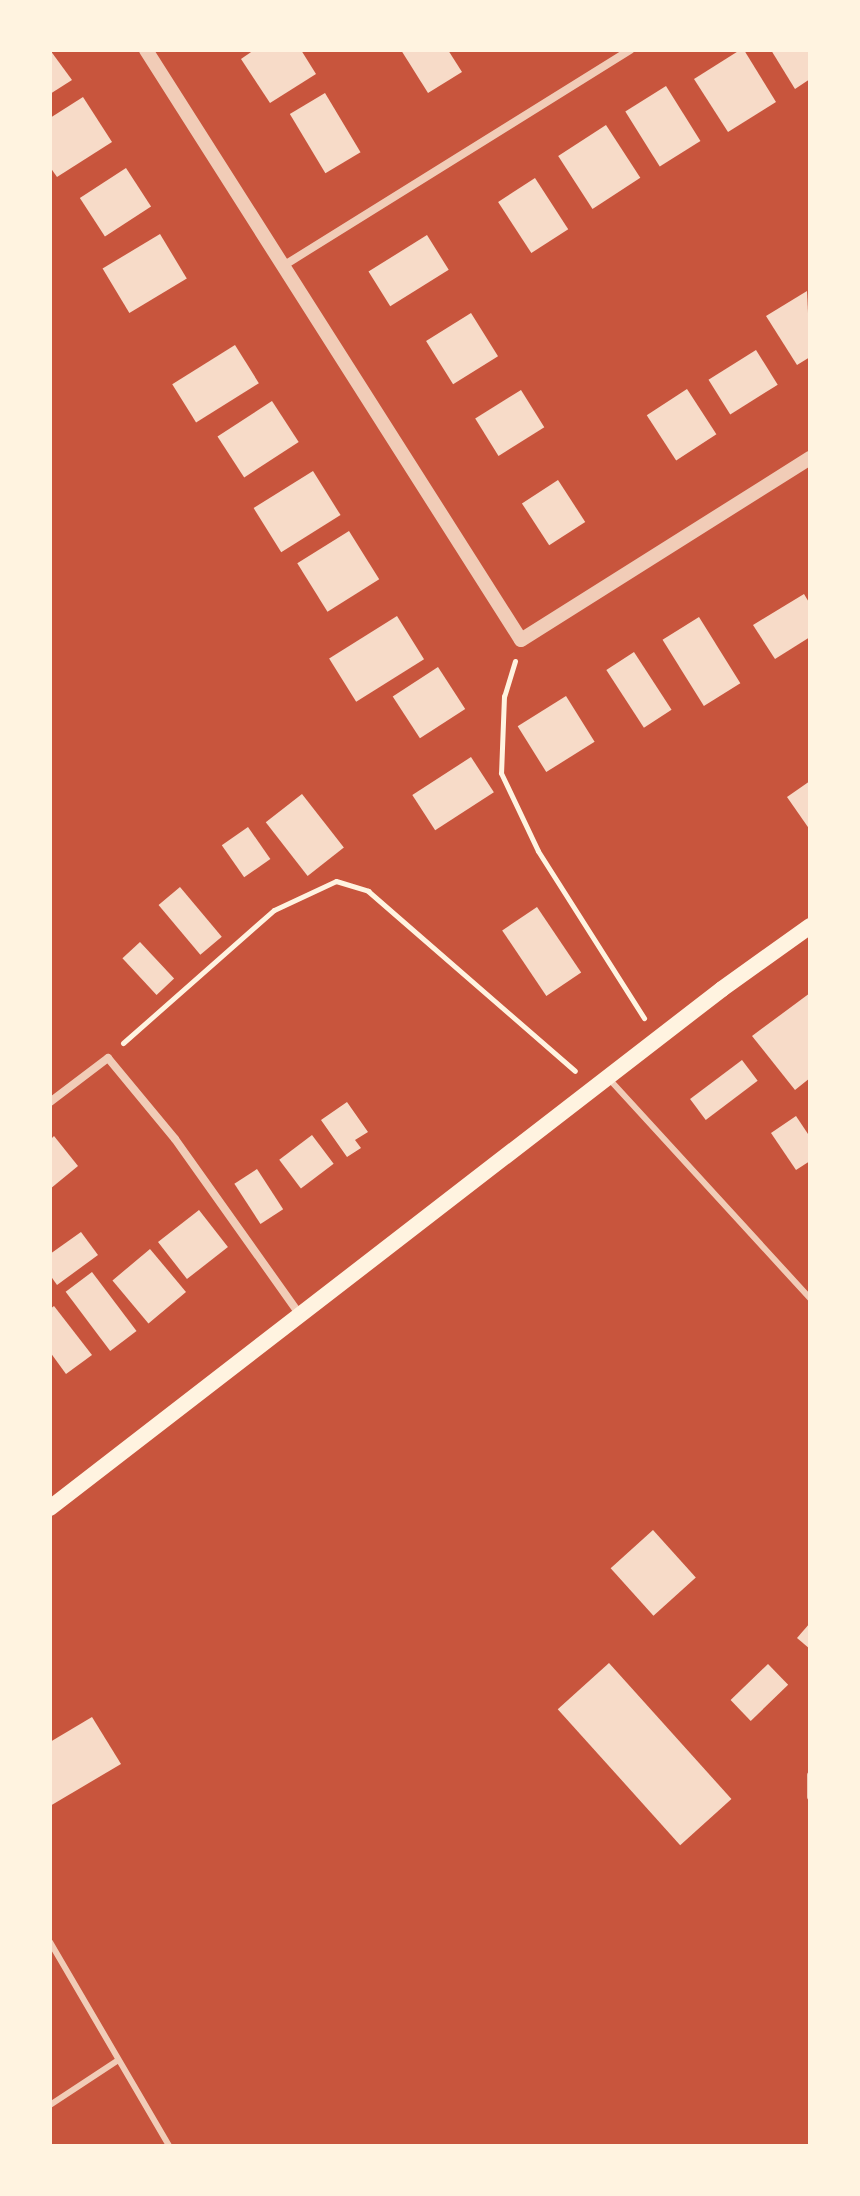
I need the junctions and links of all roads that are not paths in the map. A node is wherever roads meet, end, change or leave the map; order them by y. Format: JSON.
{"nodes":[{"id":1,"x":146,"y":50,"type":"edge"},
{"id":2,"x":630,"y":50,"type":"edge"},
{"id":3,"x":283,"y":266,"type":"junction"},
{"id":4,"x":810,"y":458,"type":"edge"},
{"id":5,"x":810,"y":926,"type":"edge"},
{"id":6,"x":608,"y":1077,"type":"junction"},
{"id":7,"x":50,"y":1102,"type":"edge"},
{"id":8,"x":810,"y":1298,"type":"edge"},
{"id":9,"x":300,"y":1315,"type":"junction"},
{"id":10,"x":50,"y":1508,"type":"edge"},
{"id":11,"x":810,"y":1775,"type":"edge"},
{"id":12,"x":810,"y":1797,"type":"edge"},
{"id":13,"x":50,"y":1942,"type":"edge"},
{"id":14,"x":117,"y":2061,"type":"junction"},
{"id":15,"x":50,"y":2105,"type":"edge"},
{"id":16,"x":169,"y":2146,"type":"edge"}],
"edges":[{"from":1,"to":3,"type":"street"},
{"from":2,"to":3,"type":"street"},
{"from":3,"to":4,"type":"street"},
{"from":5,"to":6,"type":"main road"},
{"from":6,"to":8,"type":"lane"},
{"from":6,"to":9,"type":"main road"},
{"from":7,"to":9,"type":"street"},
{"from":9,"to":10,"type":"main road"},
{"from":11,"to":12,"type":"lane"},
{"from":13,"to":14,"type":"lane"},
{"from":14,"to":15,"type":"lane"},
{"from":14,"to":16,"type":"lane"}]}
